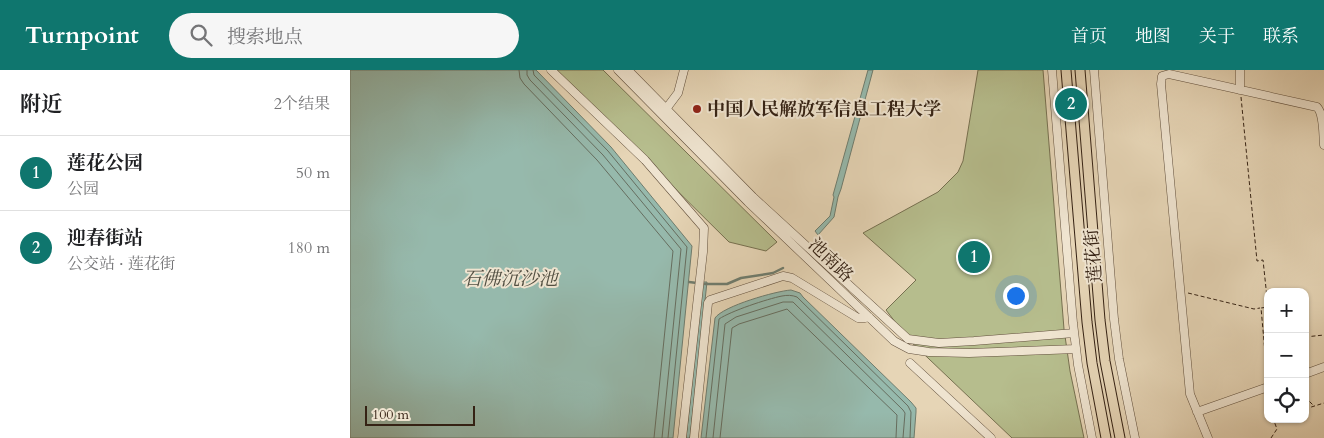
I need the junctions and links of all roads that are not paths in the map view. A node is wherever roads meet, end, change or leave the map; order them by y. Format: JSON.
{"nodes":[{"id":1,"x":551,"y":70,"type":"edge"},
{"id":2,"x":618,"y":70,"type":"edge"},
{"id":3,"x":628,"y":70,"type":"edge"},
{"id":4,"x":684,"y":70,"type":"edge"},
{"id":5,"x":1052,"y":70,"type":"edge"},
{"id":6,"x":1066,"y":70,"type":"edge"},
{"id":7,"x":1080,"y":70,"type":"edge"},
{"id":8,"x":1094,"y":70,"type":"edge"},
{"id":9,"x":1240,"y":70,"type":"edge"},
{"id":10,"x":1240,"y":90,"type":"junction"},
{"id":11,"x":666,"y":109,"type":"junction"},
{"id":12,"x":1324,"y":145,"type":"edge"},
{"id":13,"x":868,"y":317,"type":"junction"},
{"id":14,"x":1074,"y":332,"type":"junction"},
{"id":15,"x":1076,"y":349,"type":"junction"},
{"id":16,"x":910,"y":363,"type":"dead end"},
{"id":17,"x":1324,"y":367,"type":"edge"},
{"id":18,"x":1309,"y":373,"type":"edge"},
{"id":19,"x":1264,"y":388,"type":"edge"},
{"id":20,"x":1197,"y":412,"type":"junction"},
{"id":21,"x":682,"y":438,"type":"edge"},
{"id":22,"x":694,"y":438,"type":"edge"},
{"id":23,"x":991,"y":438,"type":"edge"},
{"id":24,"x":1092,"y":438,"type":"edge"},
{"id":25,"x":1106,"y":438,"type":"edge"},
{"id":26,"x":1120,"y":438,"type":"edge"},
{"id":27,"x":1135,"y":438,"type":"edge"},
{"id":28,"x":1208,"y":438,"type":"edge"}],
"edges":[{"from":1,"to":21,"type":"street"},
{"from":2,"to":13,"type":"street","name":"池南路"},
{"from":3,"to":11,"type":"street","name":"池南路"},
{"from":4,"to":11,"type":"street"},
{"from":5,"to":14,"type":"street","name":"莲花街"},
{"from":6,"to":25,"type":"main road","name":"莲花街"},
{"from":7,"to":26,"type":"main road","name":"莲花街"},
{"from":8,"to":27,"type":"street","name":"莲花街"},
{"from":9,"to":10,"type":"street"},
{"from":10,"to":12,"type":"street"},
{"from":10,"to":20,"type":"street"},
{"from":11,"to":14,"type":"street","name":"池南路"},
{"from":13,"to":15,"type":"street","name":"池南路"},
{"from":13,"to":22,"type":"street"},
{"from":14,"to":15,"type":"street","name":"莲花街"},
{"from":15,"to":24,"type":"street","name":"莲花街"},
{"from":16,"to":23,"type":"street"},
{"from":17,"to":18,"type":"street"},
{"from":19,"to":20,"type":"street"},
{"from":20,"to":28,"type":"street"}]}
